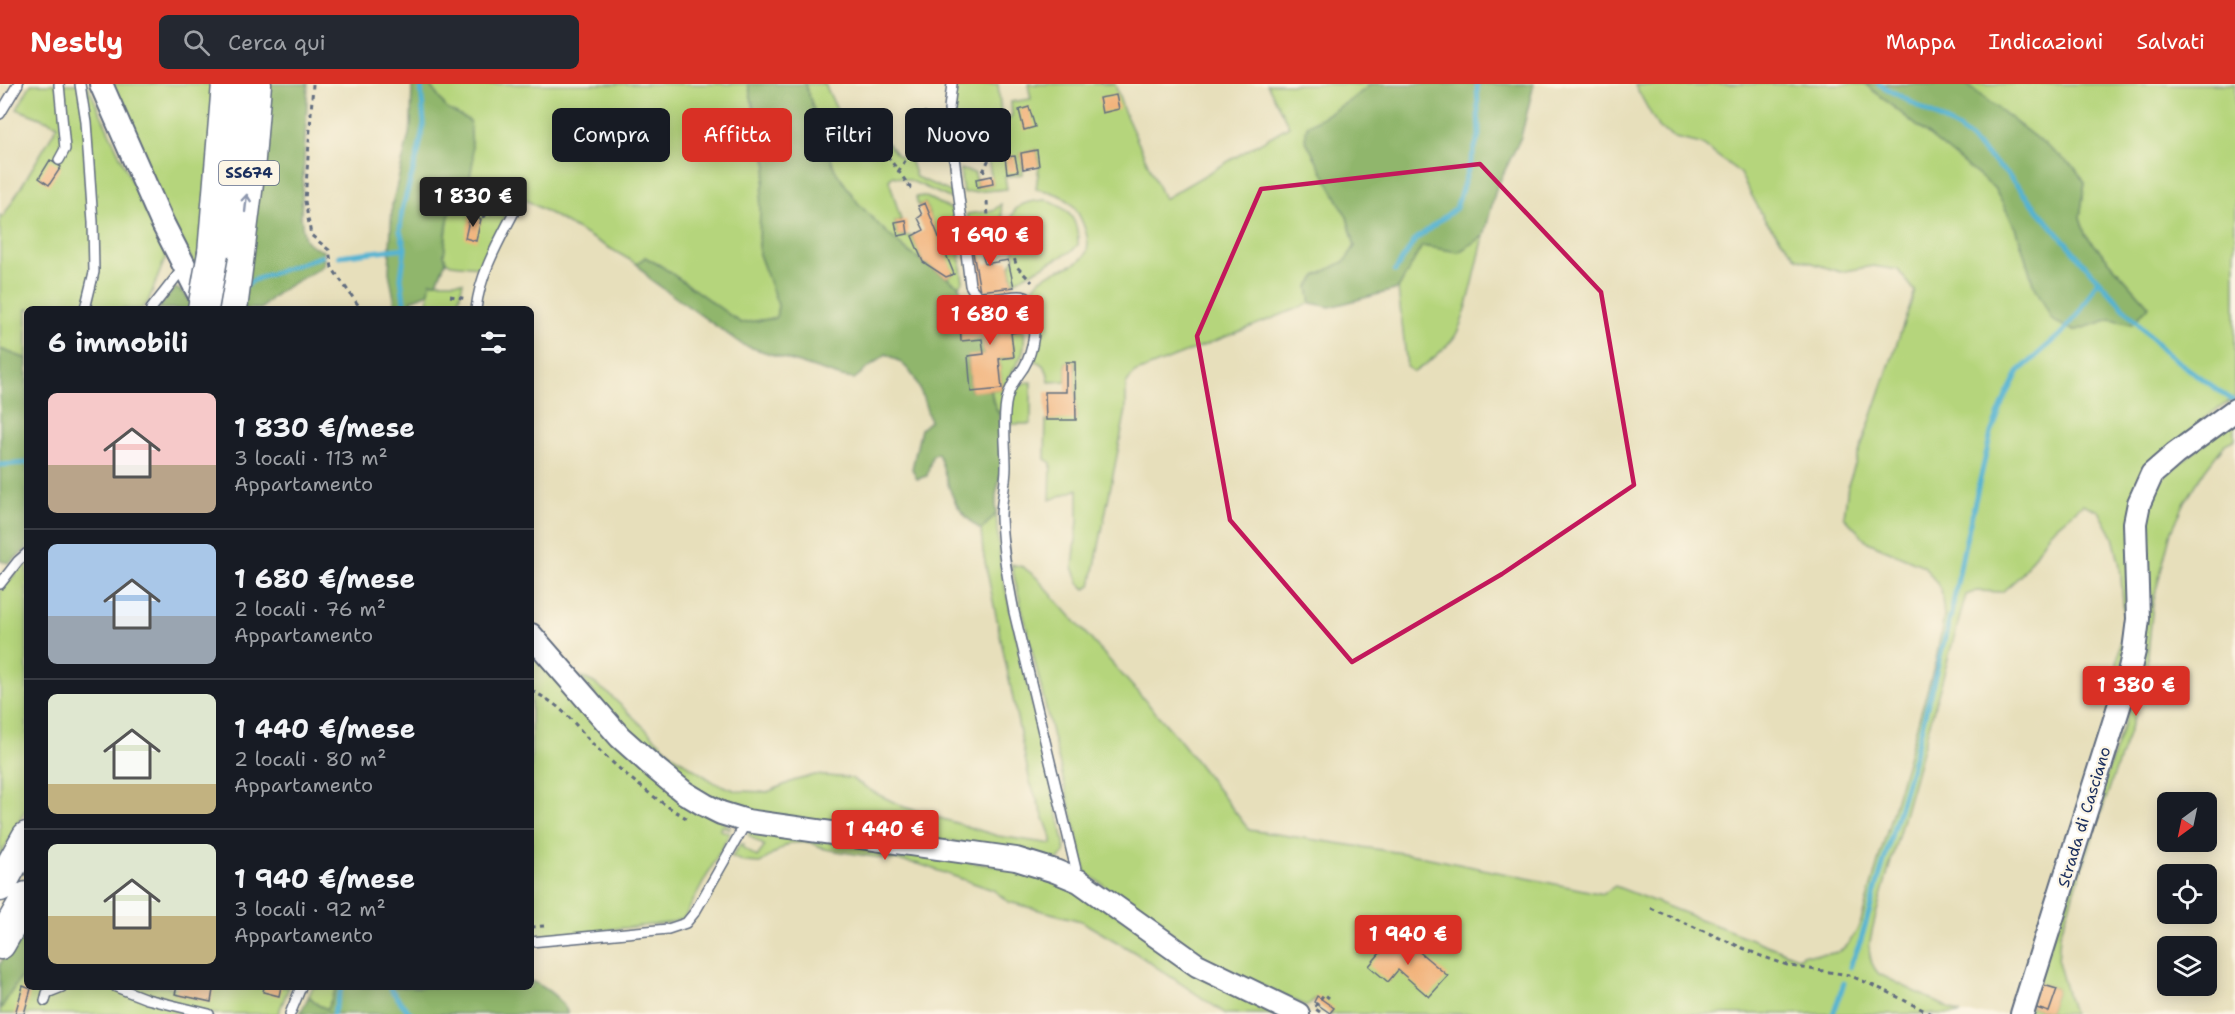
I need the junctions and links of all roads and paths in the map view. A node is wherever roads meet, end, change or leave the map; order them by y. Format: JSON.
{"nodes":[{"id":1,"x":18,"y":84,"type":"edge"},
{"id":2,"x":59,"y":84,"type":"edge"},
{"id":3,"x":80,"y":84,"type":"edge"},
{"id":4,"x":100,"y":84,"type":"edge"},
{"id":5,"x":227,"y":84,"type":"edge"},
{"id":6,"x":256,"y":84,"type":"edge"},
{"id":7,"x":313,"y":84,"type":"edge"},
{"id":8,"x":952,"y":84,"type":"edge"},
{"id":9,"x":0,"y":114,"type":"edge"},
{"id":10,"x":59,"y":160,"type":"dead end"},
{"id":11,"x":891,"y":162,"type":"edge"},
{"id":12,"x":905,"y":162,"type":"edge"},
{"id":13,"x":987,"y":162,"type":"edge"},
{"id":14,"x":983,"y":171,"type":"dead end"},
{"id":15,"x":898,"y":172,"type":"junction"},
{"id":16,"x":912,"y":190,"type":"dead end"},
{"id":17,"x":987,"y":201,"type":"dead end"},
{"id":18,"x":514,"y":212,"type":"joint"},
{"id":19,"x":482,"y":217,"type":"dead end"},
{"id":20,"x":989,"y":233,"type":"dead end"},
{"id":21,"x":1009,"y":242,"type":"dead end"},
{"id":22,"x":226,"y":257,"type":"junction"},
{"id":23,"x":1032,"y":282,"type":"dead end"},
{"id":24,"x":197,"y":292,"type":"edge"},
{"id":25,"x":86,"y":306,"type":"edge"},
{"id":26,"x":159,"y":306,"type":"edge"},
{"id":27,"x":232,"y":306,"type":"edge"},
{"id":28,"x":359,"y":306,"type":"edge"},
{"id":29,"x":477,"y":306,"type":"edge"},
{"id":30,"x":2228,"y":415,"type":"edge"},
{"id":31,"x":24,"y":556,"type":"edge"},
{"id":32,"x":0,"y":584,"type":"edge"},
{"id":33,"x":534,"y":638,"type":"edge"},
{"id":34,"x":747,"y":821,"type":"junction"},
{"id":35,"x":24,"y":842,"type":"edge"},
{"id":36,"x":1079,"y":881,"type":"junction"},
{"id":37,"x":0,"y":886,"type":"edge"},
{"id":38,"x":24,"y":902,"type":"edge"},
{"id":39,"x":1651,"y":908,"type":"dead end"},
{"id":40,"x":555,"y":926,"type":"dead end"},
{"id":41,"x":534,"y":927,"type":"edge"},
{"id":42,"x":534,"y":942,"type":"edge"},
{"id":43,"x":0,"y":944,"type":"edge"},
{"id":44,"x":54,"y":990,"type":"edge"},
{"id":45,"x":124,"y":990,"type":"edge"},
{"id":46,"x":300,"y":990,"type":"edge"},
{"id":47,"x":1329,"y":998,"type":"dead end"},
{"id":48,"x":45,"y":1001,"type":"dead end"},
{"id":49,"x":1309,"y":1013,"type":"edge"},
{"id":50,"x":209,"y":1014,"type":"edge"},
{"id":51,"x":290,"y":1014,"type":"edge"},
{"id":52,"x":1931,"y":1014,"type":"edge"},
{"id":53,"x":2022,"y":1014,"type":"edge"}],
"edges":[{"from":1,"to":9,"type":"lane"},
{"from":2,"to":10,"type":"lane"},
{"from":3,"to":25,"type":"lane"},
{"from":4,"to":24,"type":"street"},
{"from":5,"to":22,"type":"highway","number":"SS674"},
{"from":22,"to":6,"type":"highway","number":"SS674","one_way":true},
{"from":7,"to":28,"type":"path"},
{"from":8,"to":36,"type":"lane"},
{"from":11,"to":15,"type":"path"},
{"from":12,"to":15,"type":"path"},
{"from":13,"to":14,"type":"path"},
{"from":15,"to":16,"type":"path"},
{"from":17,"to":20,"type":"path"},
{"from":18,"to":19,"type":"path"},
{"from":18,"to":29,"type":"lane"},
{"from":21,"to":23,"type":"path"},
{"from":22,"to":24,"type":"highway","number":"SS674","bridge":true},
{"from":22,"to":27,"type":"highway","number":"SS674"},
{"from":24,"to":26,"type":"lane"},
{"from":30,"to":53,"type":"street","name":"Strada di Casciano"},
{"from":31,"to":32,"type":"lane"},
{"from":33,"to":34,"type":"street"},
{"from":34,"to":36,"type":"street"},
{"from":34,"to":42,"type":"lane"},
{"from":35,"to":37,"type":"highway"},
{"from":36,"to":49,"type":"street"},
{"from":38,"to":43,"type":"highway"},
{"from":39,"to":52,"type":"path"},
{"from":40,"to":41,"type":"path"},
{"from":44,"to":48,"type":"lane"},
{"from":45,"to":50,"type":"lane"},
{"from":46,"to":51,"type":"lane"},
{"from":47,"to":49,"type":"path"}]}
